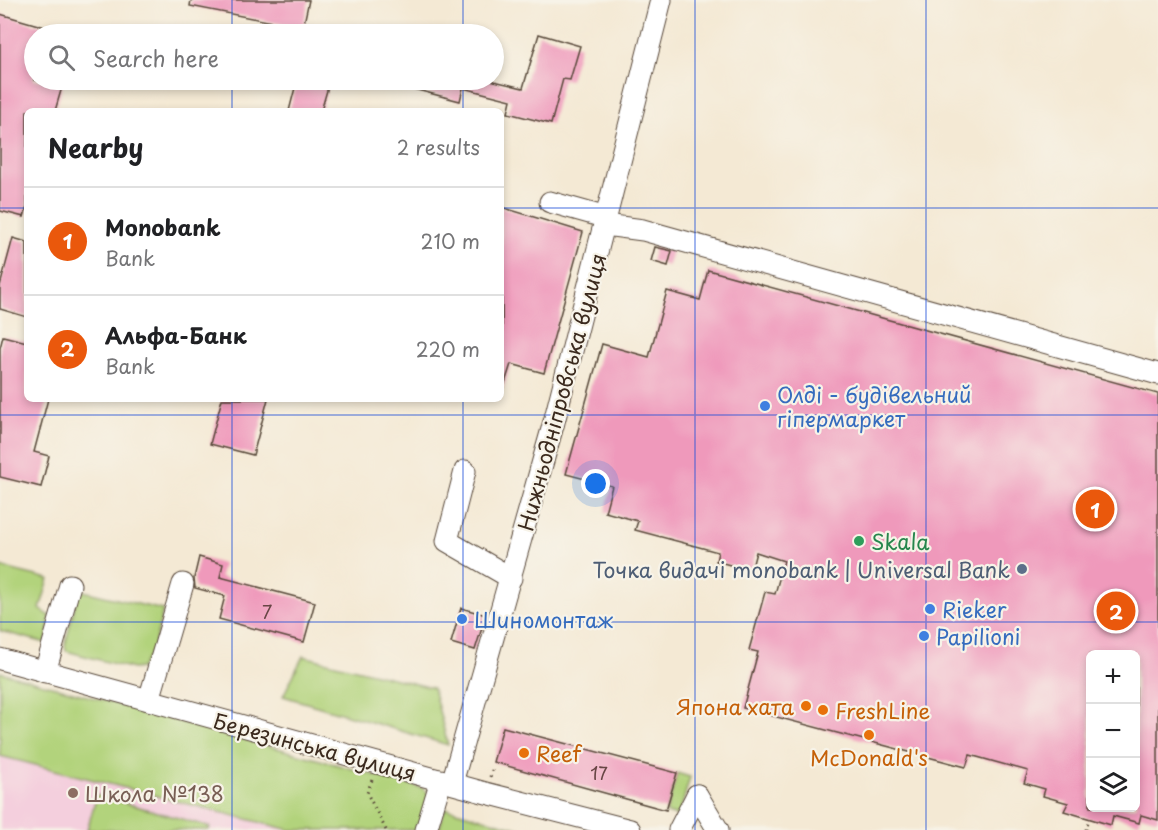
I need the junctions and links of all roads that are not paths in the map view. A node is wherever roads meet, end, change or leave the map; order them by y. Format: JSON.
{"nodes":[{"id":1,"x":662,"y":0,"type":"edge"},
{"id":2,"x":550,"y":202,"type":"dead end"},
{"id":3,"x":606,"y":222,"type":"junction"},
{"id":4,"x":1158,"y":374,"type":"edge"},
{"id":5,"x":465,"y":471,"type":"dead end"},
{"id":6,"x":511,"y":578,"type":"junction"},
{"id":7,"x":183,"y":584,"type":"dead end"},
{"id":8,"x":70,"y":585,"type":"dead end"},
{"id":9,"x":0,"y":659,"type":"edge"},
{"id":10,"x":45,"y":672,"type":"junction"},
{"id":11,"x":149,"y":700,"type":"junction"},
{"id":12,"x":446,"y":781,"type":"junction"},
{"id":13,"x":426,"y":830,"type":"edge"},
{"id":14,"x":630,"y":830,"type":"edge"},
{"id":15,"x":679,"y":830,"type":"edge"},
{"id":16,"x":718,"y":830,"type":"edge"}],
"edges":[{"from":1,"to":3,"type":"street","name":"Нижньодніпровська вулиця"},
{"from":2,"to":3,"type":"street"},
{"from":3,"to":4,"type":"street"},
{"from":3,"to":6,"type":"street","name":"Нижньодніпровська вулиця"},
{"from":5,"to":6,"type":"street"},
{"from":6,"to":12,"type":"street","name":"Нижньодніпровська вулиця"},
{"from":7,"to":11,"type":"street"},
{"from":8,"to":10,"type":"street"},
{"from":9,"to":10,"type":"street","name":"Березинська вулиця"},
{"from":10,"to":11,"type":"street","name":"Березинська вулиця"},
{"from":11,"to":12,"type":"street","name":"Березинська вулиця"},
{"from":12,"to":13,"type":"street","name":"Нижньодніпровська вулиця"},
{"from":12,"to":14,"type":"street","name":"Березинська вулиця"},
{"from":15,"to":16,"type":"street"}]}
